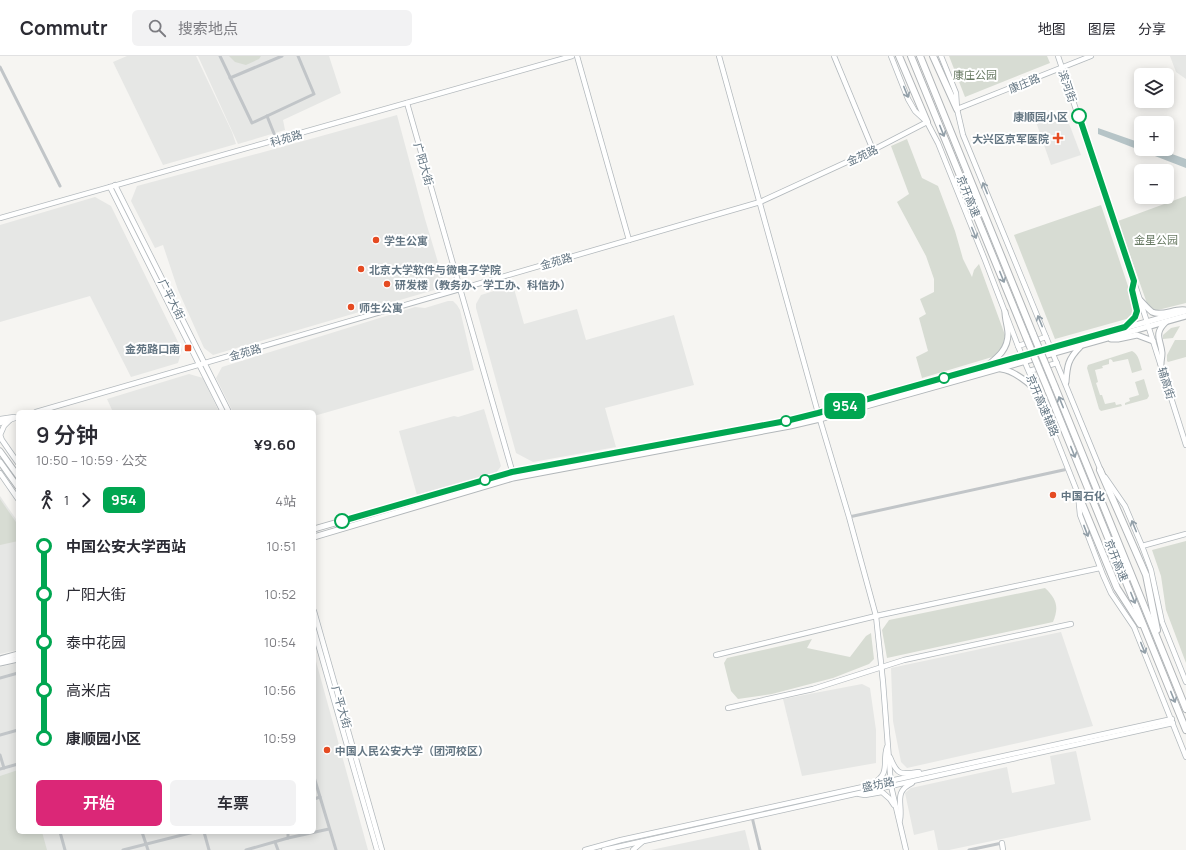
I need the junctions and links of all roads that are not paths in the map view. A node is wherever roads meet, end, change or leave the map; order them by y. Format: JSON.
{"nodes":[{"id":1,"x":220,"y":56,"type":"edge"},
{"id":2,"x":282,"y":56,"type":"edge"},
{"id":3,"x":298,"y":56,"type":"edge"},
{"id":4,"x":572,"y":56,"type":"edge"},
{"id":5,"x":577,"y":56,"type":"edge"},
{"id":6,"x":719,"y":56,"type":"edge"},
{"id":7,"x":834,"y":56,"type":"edge"},
{"id":8,"x":891,"y":56,"type":"edge"},
{"id":9,"x":899,"y":56,"type":"edge"},
{"id":10,"x":912,"y":56,"type":"edge"},
{"id":11,"x":920,"y":56,"type":"edge"},
{"id":12,"x":933,"y":56,"type":"edge"},
{"id":13,"x":941,"y":56,"type":"edge"},
{"id":14,"x":1058,"y":56,"type":"edge"},
{"id":15,"x":1091,"y":56,"type":"edge"},
{"id":16,"x":0,"y":67,"type":"edge"},
{"id":17,"x":1062,"y":67,"type":"junction"},
{"id":18,"x":230,"y":78,"type":"junction"},
{"id":19,"x":407,"y":103,"type":"junction"},
{"id":20,"x":957,"y":109,"type":"junction"},
{"id":21,"x":267,"y":116,"type":"junction"},
{"id":22,"x":927,"y":122,"type":"junction"},
{"id":23,"x":277,"y":140,"type":"junction"},
{"id":24,"x":873,"y":150,"type":"junction"},
{"id":25,"x":60,"y":186,"type":"dead end"},
{"id":26,"x":112,"y":186,"type":"junction"},
{"id":27,"x":760,"y":202,"type":"junction"},
{"id":28,"x":0,"y":218,"type":"edge"},
{"id":29,"x":629,"y":240,"type":"junction"},
{"id":30,"x":1134,"y":281,"type":"junction"},
{"id":31,"x":460,"y":289,"type":"junction"},
{"id":32,"x":1140,"y":300,"type":"junction"},
{"id":33,"x":1186,"y":310,"type":"edge"},
{"id":34,"x":1005,"y":312,"type":"junction"},
{"id":35,"x":1186,"y":316,"type":"edge"},
{"id":36,"x":1168,"y":321,"type":"junction"},
{"id":37,"x":1147,"y":324,"type":"junction"},
{"id":38,"x":1125,"y":327,"type":"junction"},
{"id":39,"x":1046,"y":337,"type":"junction"},
{"id":40,"x":1108,"y":338,"type":"junction"},
{"id":41,"x":1153,"y":341,"type":"junction"},
{"id":42,"x":1018,"y":346,"type":"junction"},
{"id":43,"x":1081,"y":346,"type":"junction"},
{"id":44,"x":1052,"y":351,"type":"junction"},
{"id":45,"x":1023,"y":359,"type":"junction"},
{"id":46,"x":1058,"y":363,"type":"junction"},
{"id":47,"x":202,"y":364,"type":"junction"},
{"id":48,"x":1161,"y":364,"type":"junction"},
{"id":49,"x":984,"y":367,"type":"junction"},
{"id":50,"x":998,"y":369,"type":"junction"},
{"id":51,"x":1028,"y":371,"type":"junction"},
{"id":52,"x":1066,"y":382,"type":"junction"},
{"id":53,"x":1038,"y":393,"type":"junction"},
{"id":54,"x":43,"y":410,"type":"edge"},
{"id":55,"x":222,"y":410,"type":"edge"},
{"id":56,"x":228,"y":410,"type":"edge"},
{"id":57,"x":819,"y":416,"type":"junction"},
{"id":58,"x":16,"y":417,"type":"edge"},
{"id":59,"x":16,"y":418,"type":"edge"},
{"id":60,"x":0,"y":419,"type":"edge"},
{"id":61,"x":11,"y":419,"type":"junction"},
{"id":62,"x":0,"y":423,"type":"edge"},
{"id":63,"x":0,"y":435,"type":"edge"},
{"id":64,"x":1186,"y":444,"type":"edge"},
{"id":65,"x":0,"y":451,"type":"edge"},
{"id":66,"x":16,"y":460,"type":"edge"},
{"id":67,"x":0,"y":462,"type":"edge"},
{"id":68,"x":4,"y":467,"type":"junction"},
{"id":69,"x":1068,"y":469,"type":"junction"},
{"id":70,"x":1100,"y":470,"type":"junction"},
{"id":71,"x":512,"y":472,"type":"junction"},
{"id":72,"x":0,"y":473,"type":"edge"},
{"id":73,"x":16,"y":473,"type":"edge"},
{"id":74,"x":514,"y":478,"type":"junction"},
{"id":75,"x":16,"y":484,"type":"edge"},
{"id":76,"x":13,"y":491,"type":"junction"},
{"id":77,"x":1078,"y":494,"type":"junction"},
{"id":78,"x":16,"y":496,"type":"edge"},
{"id":79,"x":849,"y":517,"type":"junction"},
{"id":80,"x":316,"y":528,"type":"edge"},
{"id":81,"x":1186,"y":534,"type":"edge"},
{"id":82,"x":316,"y":536,"type":"edge"},
{"id":83,"x":1142,"y":546,"type":"junction"},
{"id":84,"x":1100,"y":568,"type":"junction"},
{"id":85,"x":876,"y":616,"type":"junction"},
{"id":86,"x":316,"y":618,"type":"edge"},
{"id":87,"x":1071,"y":624,"type":"dead end"},
{"id":88,"x":316,"y":637,"type":"edge"},
{"id":89,"x":1160,"y":645,"type":"junction"},
{"id":90,"x":1153,"y":648,"type":"junction"},
{"id":91,"x":16,"y":655,"type":"edge"},
{"id":92,"x":716,"y":655,"type":"dead end"},
{"id":93,"x":0,"y":659,"type":"edge"},
{"id":94,"x":16,"y":659,"type":"edge"},
{"id":95,"x":0,"y":663,"type":"edge"},
{"id":96,"x":882,"y":666,"type":"junction"},
{"id":97,"x":16,"y":674,"type":"edge"},
{"id":98,"x":0,"y":678,"type":"edge"},
{"id":99,"x":1186,"y":682,"type":"edge"},
{"id":100,"x":728,"y":708,"type":"dead end"},
{"id":101,"x":1186,"y":709,"type":"edge"},
{"id":102,"x":1172,"y":721,"type":"junction"},
{"id":103,"x":1186,"y":730,"type":"edge"},
{"id":104,"x":16,"y":731,"type":"edge"},
{"id":105,"x":0,"y":735,"type":"edge"},
{"id":106,"x":888,"y":743,"type":"junction"},
{"id":107,"x":888,"y":752,"type":"junction"},
{"id":108,"x":0,"y":755,"type":"edge"},
{"id":109,"x":1186,"y":757,"type":"edge"},
{"id":110,"x":16,"y":765,"type":"edge"},
{"id":111,"x":2,"y":769,"type":"edge"},
{"id":112,"x":930,"y":772,"type":"junction"},
{"id":113,"x":919,"y":779,"type":"junction"},
{"id":114,"x":891,"y":783,"type":"junction"},
{"id":115,"x":316,"y":784,"type":"edge"},
{"id":116,"x":865,"y":786,"type":"junction"},
{"id":117,"x":856,"y":793,"type":"junction"},
{"id":118,"x":320,"y":797,"type":"junction"},
{"id":119,"x":316,"y":798,"type":"edge"},
{"id":120,"x":897,"y":811,"type":"junction"},
{"id":121,"x":752,"y":814,"type":"junction"},
{"id":122,"x":899,"y":821,"type":"junction"},
{"id":123,"x":329,"y":829,"type":"junction"},
{"id":124,"x":316,"y":832,"type":"edge"},
{"id":125,"x":61,"y":834,"type":"edge"},
{"id":126,"x":143,"y":834,"type":"edge"},
{"id":127,"x":186,"y":834,"type":"edge"},
{"id":128,"x":205,"y":834,"type":"edge"},
{"id":129,"x":288,"y":834,"type":"edge"},
{"id":130,"x":306,"y":834,"type":"edge"},
{"id":131,"x":288,"y":838,"type":"junction"},
{"id":132,"x":646,"y":840,"type":"junction"},
{"id":133,"x":275,"y":842,"type":"junction"},
{"id":134,"x":1002,"y":843,"type":"joint"},
{"id":135,"x":146,"y":844,"type":"junction"},
{"id":136,"x":622,"y":845,"type":"edge"},
{"id":137,"x":616,"y":846,"type":"edge"},
{"id":138,"x":65,"y":850,"type":"edge"},
{"id":139,"x":123,"y":850,"type":"edge"},
{"id":140,"x":148,"y":850,"type":"edge"},
{"id":141,"x":209,"y":850,"type":"edge"},
{"id":142,"x":246,"y":850,"type":"edge"},
{"id":143,"x":278,"y":850,"type":"edge"},
{"id":144,"x":336,"y":850,"type":"edge"},
{"id":145,"x":377,"y":850,"type":"edge"},
{"id":146,"x":382,"y":850,"type":"edge"},
{"id":147,"x":585,"y":850,"type":"edge"},
{"id":148,"x":604,"y":850,"type":"edge"},
{"id":149,"x":633,"y":850,"type":"edge"},
{"id":150,"x":760,"y":850,"type":"edge"},
{"id":151,"x":906,"y":850,"type":"edge"},
{"id":152,"x":969,"y":850,"type":"edge"},
{"id":153,"x":1003,"y":850,"type":"edge"}],
"edges":[{"from":1,"to":18,"type":"street"},
{"from":2,"to":18,"type":"street"},
{"from":3,"to":21,"type":"street"},
{"from":4,"to":19,"type":"street","name":"科苑路"},
{"from":5,"to":29,"type":"street"},
{"from":6,"to":27,"type":"street"},
{"from":7,"to":24,"type":"street"},
{"from":8,"to":22,"type":"street","name":"京开高速辅路","one_way":true},
{"from":9,"to":22,"type":"highway"},
{"from":10,"to":90,"type":"highway","name":"京开高速","one_way":true,"bridge":true},
{"from":89,"to":11,"type":"highway","name":"京开高速","one_way":true,"bridge":true},
{"from":12,"to":20,"type":"highway"},
{"from":13,"to":20,"type":"street"},
{"from":14,"to":17,"type":"street","name":"滨河街"},
{"from":15,"to":17,"type":"street","name":"康庄路"},
{"from":16,"to":25,"type":"street"},
{"from":17,"to":20,"type":"street","name":"康庄路"},
{"from":17,"to":30,"type":"street","name":"滨河街"},
{"from":18,"to":21,"type":"street"},
{"from":19,"to":23,"type":"street","name":"科苑路"},
{"from":19,"to":31,"type":"street","name":"广阳大街"},
{"from":39,"to":20,"type":"street","one_way":true},
{"from":21,"to":23,"type":"street"},
{"from":22,"to":24,"type":"street","name":"金苑路"},
{"from":22,"to":34,"type":"street","name":"京开高速辅路","one_way":true},
{"from":23,"to":26,"type":"street","name":"科苑路"},
{"from":24,"to":27,"type":"street","name":"金苑路"},
{"from":26,"to":28,"type":"street","name":"科苑路"},
{"from":26,"to":47,"type":"street","name":"广平大街"},
{"from":27,"to":29,"type":"street","name":"金苑路"},
{"from":27,"to":57,"type":"street"},
{"from":29,"to":31,"type":"street","name":"金苑路"},
{"from":30,"to":32,"type":"street","name":"滨河街"},
{"from":30,"to":38,"type":"main road"},
{"from":31,"to":47,"type":"street","name":"金苑路"},
{"from":31,"to":71,"type":"street","name":"广阳大街"},
{"from":32,"to":33,"type":"main road"},
{"from":32,"to":37,"type":"street","name":"滨河街"},
{"from":33,"to":37,"type":"main road"},
{"from":34,"to":42,"type":"street","name":"京开高速辅路"},
{"from":34,"to":49,"type":"main road"},
{"from":35,"to":36,"type":"main road"},
{"from":36,"to":37,"type":"main road"},
{"from":36,"to":48,"type":"main road"},
{"from":37,"to":38,"type":"main road"},
{"from":37,"to":40,"type":"main road"},
{"from":37,"to":41,"type":"street","name":"辅高街"},
{"from":38,"to":44,"type":"main road"},
{"from":39,"to":42,"type":"street"},
{"from":39,"to":44,"type":"street"},
{"from":40,"to":41,"type":"main road"},
{"from":40,"to":43,"type":"main road"},
{"from":41,"to":48,"type":"street","name":"辅高街"},
{"from":42,"to":45,"type":"street","name":"京开高速辅路"},
{"from":43,"to":44,"type":"main road"},
{"from":43,"to":52,"type":"main road"},
{"from":44,"to":45,"type":"main road"},
{"from":44,"to":46,"type":"street"},
{"from":45,"to":49,"type":"main road"},
{"from":45,"to":50,"type":"main road"},
{"from":45,"to":51,"type":"street","name":"京开高速辅路"},
{"from":46,"to":51,"type":"street"},
{"from":46,"to":52,"type":"street"},
{"from":47,"to":54,"type":"street","name":"金苑路"},
{"from":47,"to":55,"type":"street","name":"广平大街"},
{"from":47,"to":56,"type":"street","name":"广平大街"},
{"from":48,"to":64,"type":"street","name":"辅高街"},
{"from":49,"to":57,"type":"main road"},
{"from":50,"to":53,"type":"main road"},
{"from":50,"to":57,"type":"main road"},
{"from":51,"to":53,"type":"street","name":"京开高速辅路"},
{"from":52,"to":70,"type":"street"},
{"from":53,"to":69,"type":"street","name":"京开高速辅路"},
{"from":57,"to":71,"type":"main road"},
{"from":57,"to":74,"type":"main road"},
{"from":57,"to":79,"type":"street"},
{"from":58,"to":60,"type":"street"},
{"from":59,"to":61,"type":"street"},
{"from":61,"to":62,"type":"street"},
{"from":61,"to":63,"type":"street"},
{"from":63,"to":66,"type":"street"},
{"from":65,"to":73,"type":"main road"},
{"from":67,"to":68,"type":"main road"},
{"from":68,"to":75,"type":"main road"},
{"from":68,"to":76,"type":"street"},
{"from":69,"to":77,"type":"street","name":"京开高速辅路"},
{"from":69,"to":79,"type":"street"},
{"from":83,"to":70,"type":"street","one_way":true},
{"from":70,"to":89,"type":"highway"},
{"from":71,"to":74,"type":"street","name":"广阳大街"},
{"from":71,"to":80,"type":"main road"},
{"from":72,"to":76,"type":"street"},
{"from":74,"to":82,"type":"main road"},
{"from":76,"to":78,"type":"street"},
{"from":77,"to":84,"type":"street","name":"京开高速辅路","one_way":true},
{"from":77,"to":90,"type":"highway"},
{"from":79,"to":85,"type":"street"},
{"from":81,"to":83,"type":"street"},
{"from":83,"to":99,"type":"street"},
{"from":84,"to":85,"type":"street"},
{"from":84,"to":102,"type":"street","name":"京开高速辅路","one_way":true},
{"from":85,"to":92,"type":"street"},
{"from":85,"to":96,"type":"street"},
{"from":86,"to":146,"type":"street","name":"广平大街"},
{"from":87,"to":96,"type":"street"},
{"from":88,"to":145,"type":"street","name":"广平大街"},
{"from":89,"to":101,"type":"highway","name":"京开高速"},
{"from":90,"to":103,"type":"highway","name":"京开高速","one_way":true},
{"from":91,"to":93,"type":"main road"},
{"from":94,"to":95,"type":"main road"},
{"from":96,"to":100,"type":"street"},
{"from":96,"to":106,"type":"street"},
{"from":97,"to":98,"type":"street"},
{"from":102,"to":109,"type":"street","name":"京开高速辅路"},
{"from":102,"to":112,"type":"street","name":"盛坊路"},
{"from":102,"to":113,"type":"street","name":"盛坊路"},
{"from":104,"to":105,"type":"street"},
{"from":106,"to":107,"type":"street"},
{"from":106,"to":116,"type":"street"},
{"from":107,"to":112,"type":"street"},
{"from":107,"to":114,"type":"street"},
{"from":108,"to":111,"type":"street"},
{"from":110,"to":111,"type":"street"},
{"from":112,"to":114,"type":"street","name":"盛坊路"},
{"from":113,"to":114,"type":"street","name":"盛坊路"},
{"from":113,"to":122,"type":"street"},
{"from":114,"to":116,"type":"street","name":"盛坊路"},
{"from":114,"to":117,"type":"street","name":"盛坊路"},
{"from":114,"to":120,"type":"street"},
{"from":115,"to":118,"type":"street"},
{"from":116,"to":121,"type":"street","name":"盛坊路"},
{"from":117,"to":120,"type":"street"},
{"from":117,"to":121,"type":"street","name":"盛坊路"},
{"from":118,"to":119,"type":"street"},
{"from":118,"to":123,"type":"street"},
{"from":120,"to":122,"type":"street"},
{"from":121,"to":132,"type":"street","name":"盛坊路"},
{"from":121,"to":136,"type":"street","name":"盛坊路"},
{"from":121,"to":150,"type":"street"},
{"from":122,"to":151,"type":"street"},
{"from":123,"to":124,"type":"street"},
{"from":123,"to":144,"type":"street"},
{"from":125,"to":138,"type":"street"},
{"from":126,"to":135,"type":"street"},
{"from":127,"to":135,"type":"street"},
{"from":128,"to":141,"type":"street"},
{"from":129,"to":131,"type":"street"},
{"from":130,"to":131,"type":"street"},
{"from":131,"to":133,"type":"street"},
{"from":132,"to":136,"type":"street","name":"盛坊路"},
{"from":132,"to":149,"type":"street"},
{"from":133,"to":142,"type":"street"},
{"from":133,"to":143,"type":"street"},
{"from":134,"to":152,"type":"street"},
{"from":134,"to":153,"type":"street"},
{"from":135,"to":139,"type":"street"},
{"from":135,"to":140,"type":"street"},
{"from":136,"to":137,"type":"street","name":"盛坊路"},
{"from":137,"to":147,"type":"street","name":"盛坊路"},
{"from":137,"to":148,"type":"street","name":"盛坊路"}]}
